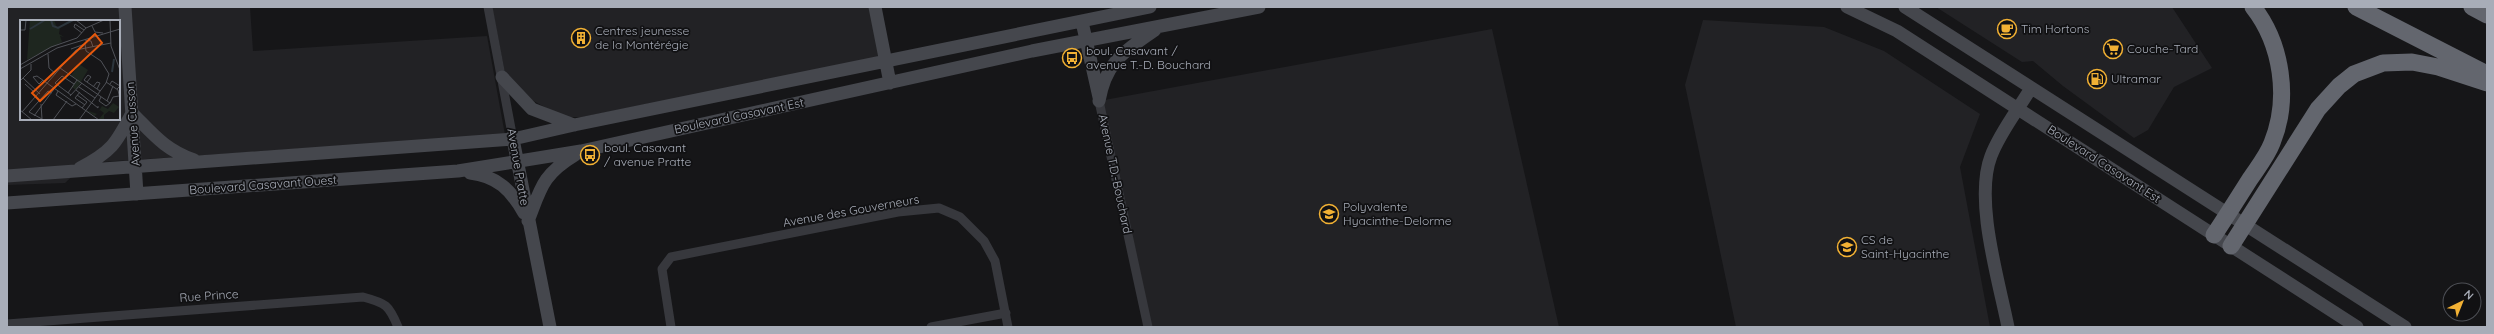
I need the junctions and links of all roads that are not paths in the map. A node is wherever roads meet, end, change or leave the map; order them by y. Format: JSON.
{"nodes":[{"id":1,"x":125,"y":7,"type":"edge"},
{"id":2,"x":488,"y":7,"type":"edge"},
{"id":3,"x":875,"y":7,"type":"edge"},
{"id":4,"x":1150,"y":7,"type":"edge"},
{"id":5,"x":1259,"y":7,"type":"edge"},
{"id":6,"x":1847,"y":7,"type":"edge"},
{"id":7,"x":1905,"y":7,"type":"edge"},
{"id":8,"x":2253,"y":7,"type":"edge"},
{"id":9,"x":2356,"y":7,"type":"edge"},
{"id":10,"x":2472,"y":7,"type":"edge"},
{"id":11,"x":2487,"y":15,"type":"edge"},
{"id":12,"x":1082,"y":22,"type":"junction"},
{"id":13,"x":1160,"y":27,"type":"junction"},
{"id":14,"x":1087,"y":42,"type":"junction"},
{"id":15,"x":886,"y":62,"type":"junction"},
{"id":16,"x":2487,"y":74,"type":"edge"},
{"id":17,"x":502,"y":77,"type":"junction"},
{"id":18,"x":890,"y":83,"type":"junction"},
{"id":19,"x":2487,"y":83,"type":"edge"},
{"id":20,"x":2031,"y":88,"type":"junction"},
{"id":21,"x":1099,"y":101,"type":"junction"},
{"id":22,"x":2018,"y":109,"type":"junction"},
{"id":23,"x":132,"y":113,"type":"junction"},
{"id":24,"x":574,"y":125,"type":"junction"},
{"id":25,"x":513,"y":140,"type":"junction"},
{"id":26,"x":581,"y":151,"type":"junction"},
{"id":27,"x":198,"y":161,"type":"junction"},
{"id":28,"x":518,"y":162,"type":"junction"},
{"id":29,"x":136,"y":166,"type":"junction"},
{"id":30,"x":74,"y":171,"type":"junction"},
{"id":31,"x":458,"y":171,"type":"junction"},
{"id":32,"x":7,"y":176,"type":"edge"},
{"id":33,"x":137,"y":194,"type":"junction"},
{"id":34,"x":7,"y":203,"type":"edge"},
{"id":35,"x":2228,"y":214,"type":"junction"},
{"id":36,"x":528,"y":221,"type":"junction"},
{"id":37,"x":2245,"y":224,"type":"junction"},
{"id":38,"x":2214,"y":236,"type":"junction"},
{"id":39,"x":2231,"y":246,"type":"junction"},
{"id":40,"x":1006,"y":313,"type":"junction"},
{"id":41,"x":7,"y":324,"type":"edge"},
{"id":42,"x":398,"y":327,"type":"edge"},
{"id":43,"x":550,"y":327,"type":"edge"},
{"id":44,"x":672,"y":327,"type":"edge"},
{"id":45,"x":931,"y":327,"type":"edge"},
{"id":46,"x":1008,"y":327,"type":"edge"},
{"id":47,"x":1148,"y":327,"type":"edge"},
{"id":48,"x":2008,"y":327,"type":"edge"},
{"id":49,"x":2357,"y":327,"type":"edge"},
{"id":50,"x":2405,"y":327,"type":"edge"}],
"edges":[{"from":1,"to":23,"type":"street","name":"Avenue Cusson"},
{"from":2,"to":17,"type":"street","name":"Avenue Pratte"},
{"from":3,"to":15,"type":"street"},
{"from":4,"to":12,"type":"street","name":"Boulevard Casavant Est"},
{"from":5,"to":13,"type":"street","name":"Boulevard Casavant Est"},
{"from":6,"to":22,"type":"street","name":"Boulevard Casavant Est"},
{"from":7,"to":20,"type":"street","name":"Boulevard Casavant Est"},
{"from":8,"to":35,"type":"highway"},
{"from":9,"to":16,"type":"highway"},
{"from":10,"to":11,"type":"highway"},
{"from":12,"to":14,"type":"street","name":"Avenue T.D.-Bouchard"},
{"from":12,"to":15,"type":"street","name":"Boulevard Casavant Est"},
{"from":13,"to":14,"type":"street","name":"Boulevard Casavant Est"},
{"from":13,"to":21,"type":"street"},
{"from":14,"to":18,"type":"street","name":"Boulevard Casavant Est"},
{"from":14,"to":21,"type":"street","name":"Avenue T.D.-Bouchard"},
{"from":15,"to":18,"type":"street"},
{"from":15,"to":24,"type":"street","name":"Boulevard Casavant Est"},
{"from":17,"to":24,"type":"street"},
{"from":17,"to":25,"type":"street","name":"Avenue Pratte"},
{"from":18,"to":26,"type":"street","name":"Boulevard Casavant Est"},
{"from":19,"to":37,"type":"highway"},
{"from":20,"to":22,"type":"street"},
{"from":20,"to":35,"type":"street","name":"Boulevard Casavant Est"},
{"from":21,"to":47,"type":"street","name":"Avenue T.D.-Bouchard"},
{"from":22,"to":38,"type":"street","name":"Boulevard Casavant Est"},
{"from":22,"to":48,"type":"street"},
{"from":23,"to":27,"type":"street"},
{"from":23,"to":29,"type":"street","name":"Avenue Cusson"},
{"from":23,"to":30,"type":"street"},
{"from":24,"to":25,"type":"street","name":"Boulevard Casavant Est"},
{"from":25,"to":27,"type":"street"},
{"from":25,"to":28,"type":"street","name":"Avenue Pratte"},
{"from":26,"to":28,"type":"street","name":"Boulevard Casavant Est"},
{"from":26,"to":36,"type":"street"},
{"from":27,"to":29,"type":"street"},
{"from":28,"to":31,"type":"street","name":"Boulevard Casavant Ouest"},
{"from":28,"to":36,"type":"street","name":"Avenue Pratte"},
{"from":29,"to":30,"type":"street"},
{"from":29,"to":33,"type":"street","name":"Avenue Cusson"},
{"from":30,"to":32,"type":"street"},
{"from":31,"to":33,"type":"street","name":"Boulevard Casavant Ouest"},
{"from":31,"to":36,"type":"street"},
{"from":33,"to":34,"type":"street","name":"Boulevard Casavant Ouest"},
{"from":35,"to":37,"type":"street","name":"Boulevard Casavant Est"},
{"from":35,"to":38,"type":"highway"},
{"from":36,"to":43,"type":"street","name":"Avenue Pratte"},
{"from":37,"to":39,"type":"highway"},
{"from":37,"to":50,"type":"street","name":"Boulevard Casavant Est"},
{"from":38,"to":39,"type":"street","name":"Boulevard Casavant Est"},
{"from":39,"to":49,"type":"street","name":"Boulevard Casavant Est"},
{"from":40,"to":44,"type":"street","name":"Avenue des Gouverneurs"},
{"from":40,"to":45,"type":"street"},
{"from":40,"to":46,"type":"street","name":"Avenue des Gouverneurs"},
{"from":41,"to":42,"type":"street","name":"Rue Prince"}]}
